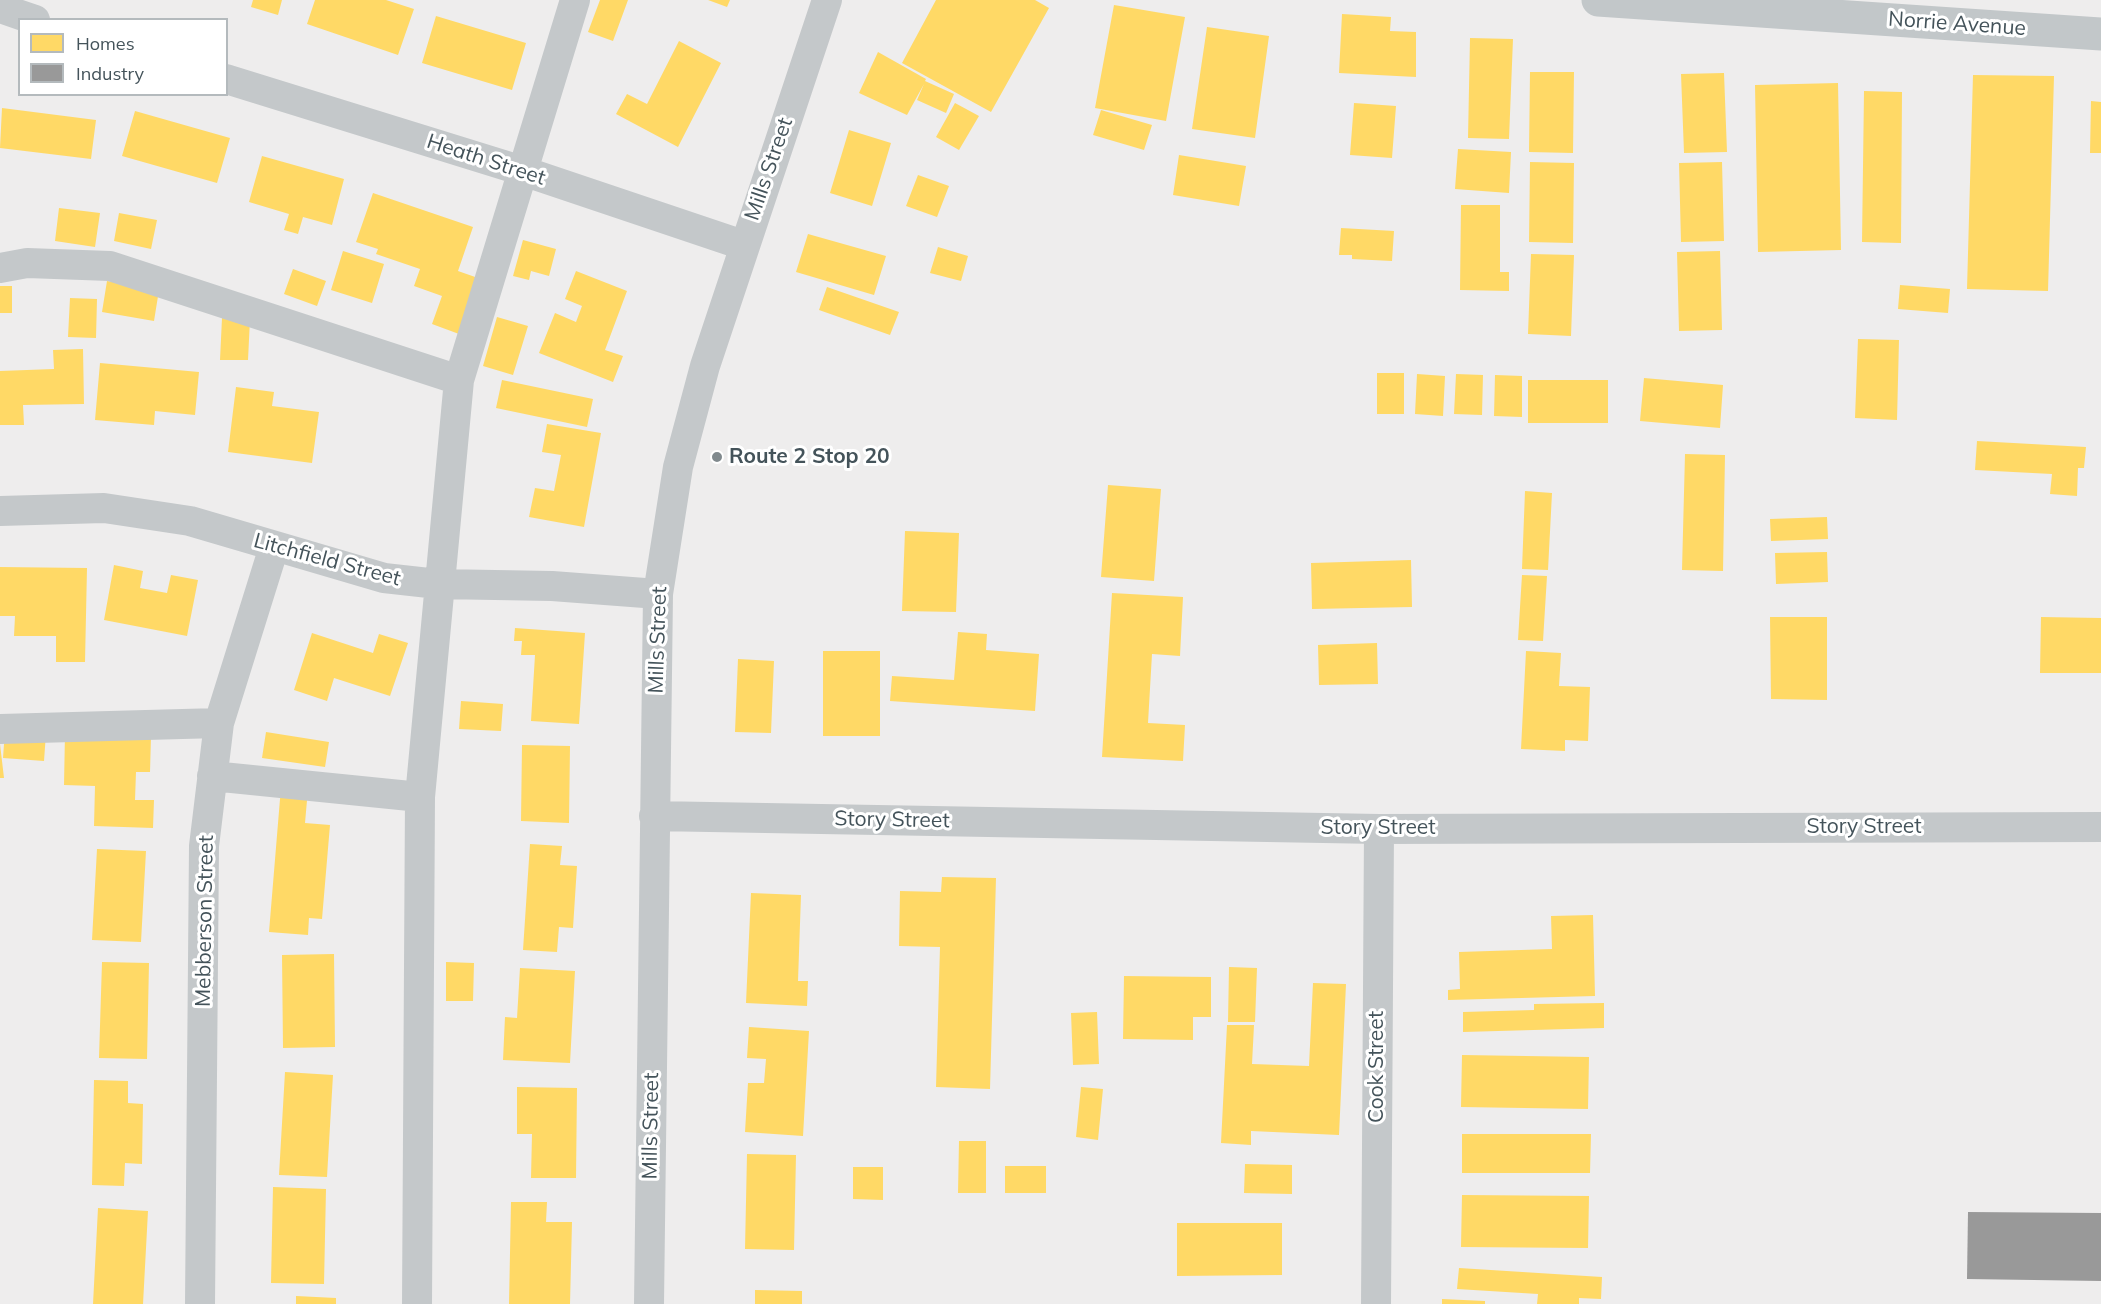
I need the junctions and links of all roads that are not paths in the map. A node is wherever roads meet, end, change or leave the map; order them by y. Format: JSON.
{"nodes":[{"id":1,"x":575,"y":0,"type":"edge"},
{"id":2,"x":827,"y":0,"type":"edge"},
{"id":3,"x":1598,"y":0,"type":"edge"},
{"id":4,"x":0,"y":8,"type":"edge"},
{"id":5,"x":1849,"y":8,"type":"edge"},
{"id":6,"x":30,"y":18,"type":"edge"},
{"id":7,"x":2101,"y":34,"type":"edge"},
{"id":8,"x":228,"y":80,"type":"edge"},
{"id":9,"x":523,"y":171,"type":"junction"},
{"id":10,"x":743,"y":246,"type":"junction"},
{"id":11,"x":0,"y":268,"type":"edge"},
{"id":12,"x":459,"y":380,"type":"junction"},
{"id":13,"x":0,"y":511,"type":"edge"},
{"id":14,"x":274,"y":548,"type":"junction"},
{"id":15,"x":438,"y":584,"type":"junction"},
{"id":16,"x":658,"y":594,"type":"junction"},
{"id":17,"x":219,"y":723,"type":"junction"},
{"id":18,"x":0,"y":729,"type":"edge"},
{"id":19,"x":212,"y":776,"type":"junction"},
{"id":20,"x":420,"y":797,"type":"junction"},
{"id":21,"x":654,"y":816,"type":"junction"},
{"id":22,"x":2101,"y":827,"type":"edge"},
{"id":23,"x":1379,"y":829,"type":"junction"},
{"id":24,"x":200,"y":1304,"type":"edge"},
{"id":25,"x":417,"y":1304,"type":"edge"},
{"id":26,"x":649,"y":1304,"type":"edge"},
{"id":27,"x":1376,"y":1304,"type":"edge"}],
"edges":[{"from":1,"to":9,"type":"street"},
{"from":2,"to":10,"type":"street","name":"Mills Street"},
{"from":3,"to":5,"type":"main road","name":"Norrie Avenue"},
{"from":4,"to":6,"type":"street"},
{"from":5,"to":7,"type":"main road","name":"Norrie Avenue"},
{"from":8,"to":9,"type":"street","name":"Heath Street"},
{"from":9,"to":10,"type":"street","name":"Heath Street"},
{"from":9,"to":12,"type":"street"},
{"from":10,"to":16,"type":"street","name":"Mills Street"},
{"from":11,"to":12,"type":"street"},
{"from":12,"to":15,"type":"street"},
{"from":13,"to":14,"type":"street","name":"Litchfield Street"},
{"from":14,"to":15,"type":"street","name":"Litchfield Street"},
{"from":14,"to":17,"type":"street","name":"Mebberson Street"},
{"from":15,"to":16,"type":"street","name":"Litchfield Street"},
{"from":15,"to":20,"type":"street"},
{"from":16,"to":21,"type":"street","name":"Mills Street"},
{"from":17,"to":18,"type":"street"},
{"from":17,"to":19,"type":"street","name":"Mebberson Street"},
{"from":19,"to":20,"type":"street"},
{"from":19,"to":24,"type":"street","name":"Mebberson Street"},
{"from":20,"to":25,"type":"street"},
{"from":21,"to":23,"type":"street","name":"Story Street"},
{"from":21,"to":26,"type":"street","name":"Mills Street"},
{"from":22,"to":23,"type":"street","name":"Story Street"},
{"from":23,"to":27,"type":"street","name":"Cook Street"}]}
